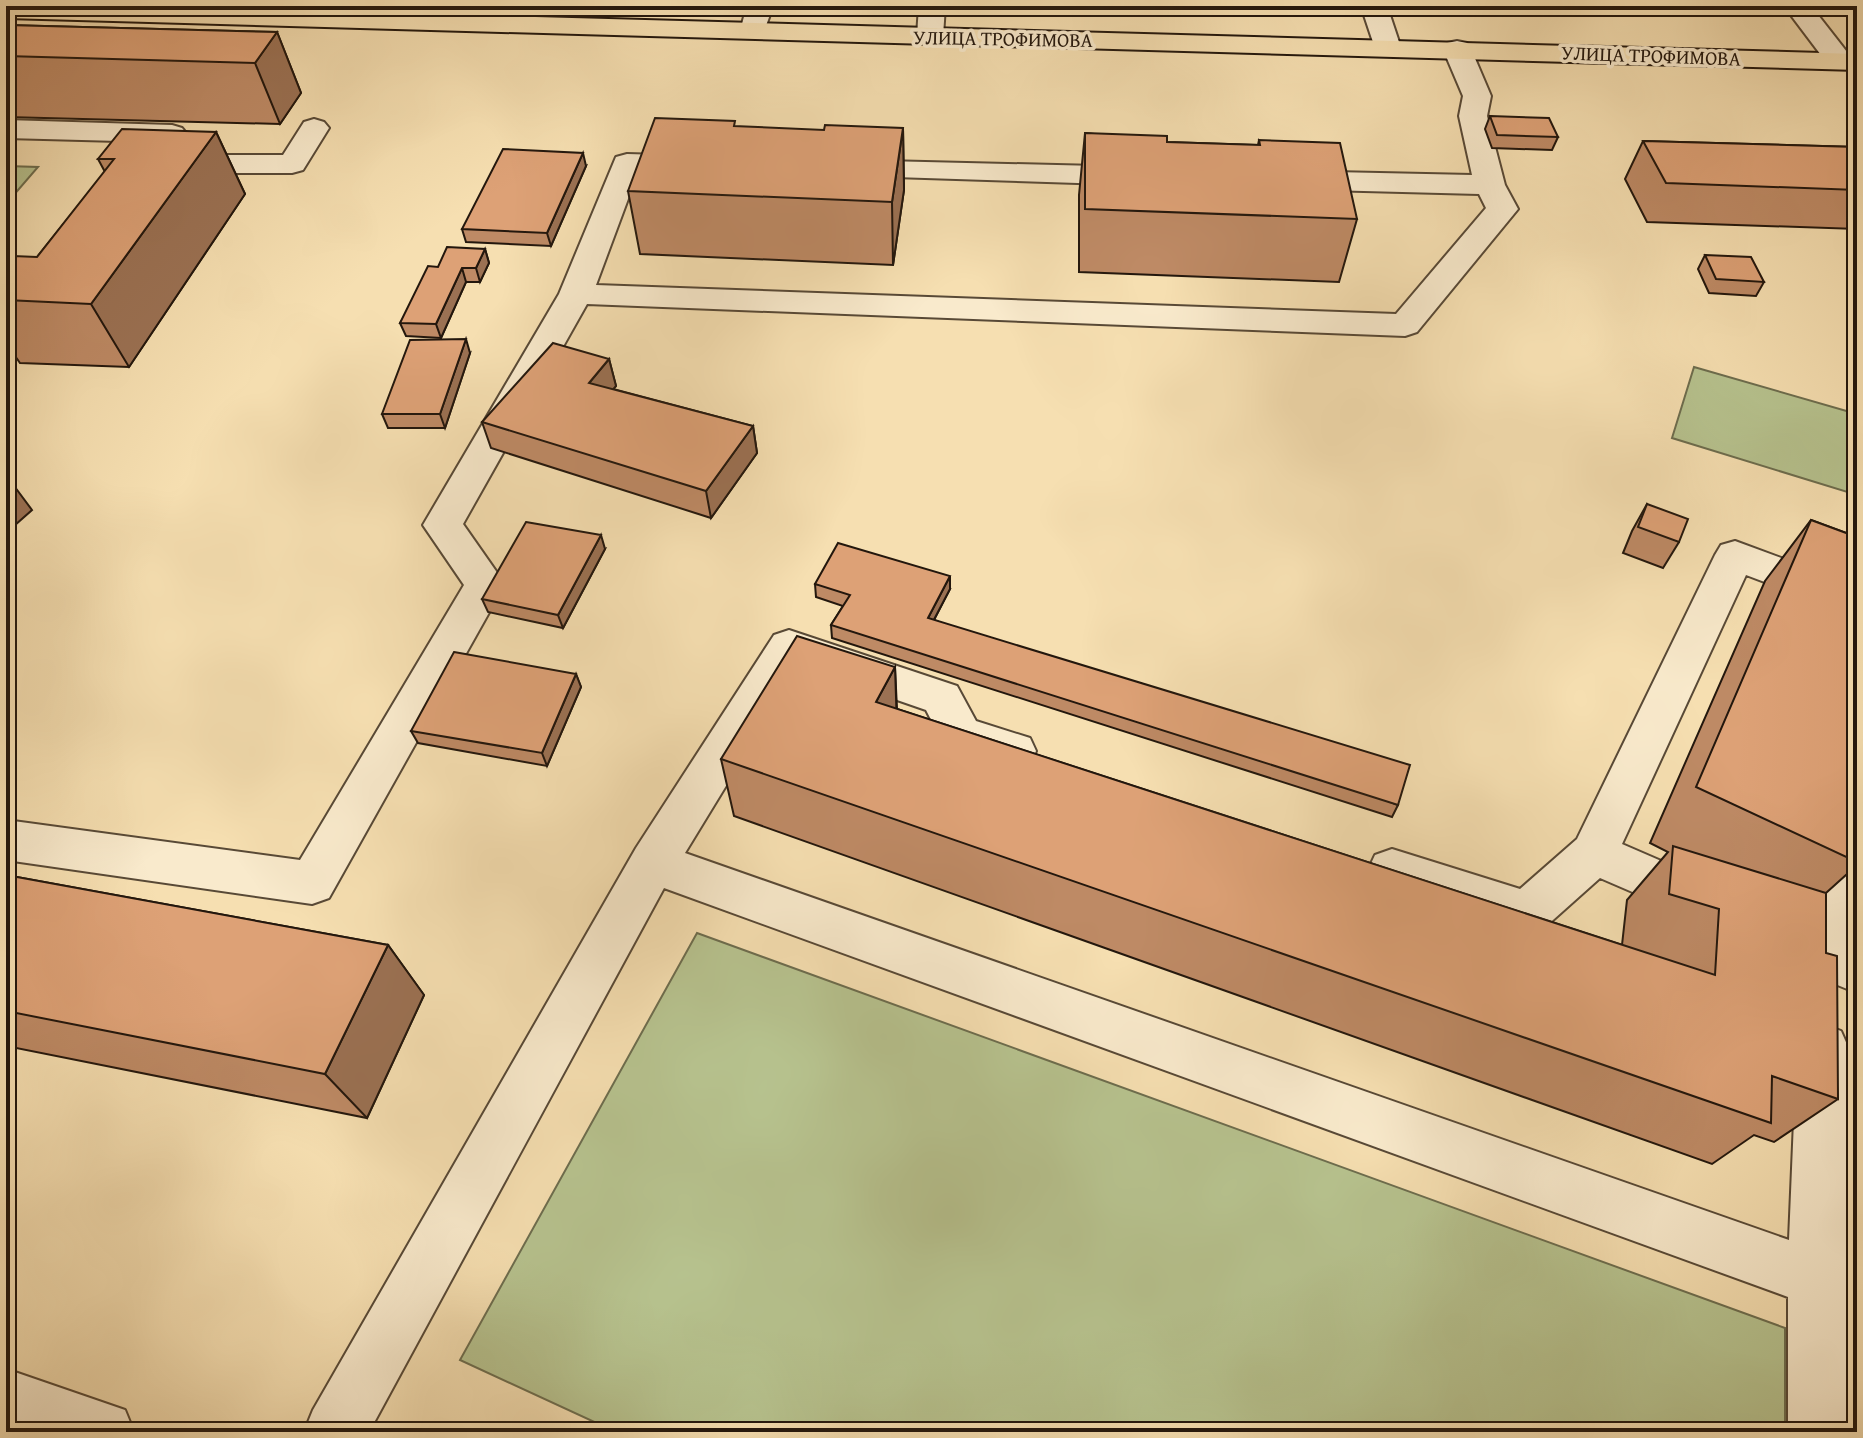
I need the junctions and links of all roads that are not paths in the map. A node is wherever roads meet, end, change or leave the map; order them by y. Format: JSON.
{"nodes":[{"id":1,"x":932,"y":6,"type":"edge"},
{"id":2,"x":1374,"y":6,"type":"edge"},
{"id":3,"x":1797,"y":6,"type":"edge"},
{"id":4,"x":6,"y":10,"type":"edge"},
{"id":5,"x":199,"y":11,"type":"edge"},
{"id":6,"x":364,"y":13,"type":"edge"},
{"id":7,"x":756,"y":18,"type":"edge"},
{"id":8,"x":930,"y":36,"type":"junction"},
{"id":9,"x":1387,"y":48,"type":"junction"},
{"id":10,"x":1457,"y":49,"type":"junction"},
{"id":11,"x":1849,"y":61,"type":"edge"},
{"id":12,"x":314,"y":128,"type":"dead end"},
{"id":13,"x":6,"y":129,"type":"edge"},
{"id":14,"x":739,"y":166,"type":"edge"},
{"id":15,"x":803,"y":168,"type":"edge"},
{"id":16,"x":1170,"y":177,"type":"edge"},
{"id":17,"x":1250,"y":179,"type":"edge"},
{"id":18,"x":1490,"y":185,"type":"junction"},
{"id":19,"x":576,"y":294,"type":"junction"},
{"id":20,"x":1857,"y":602,"type":"edge"},
{"id":21,"x":1051,"y":762,"type":"edge"},
{"id":22,"x":6,"y":840,"type":"edge"},
{"id":23,"x":1594,"y":853,"type":"junction"},
{"id":24,"x":1348,"y":856,"type":"edge"},
{"id":25,"x":1857,"y":861,"type":"edge"},
{"id":26,"x":653,"y":863,"type":"junction"},
{"id":27,"x":1801,"y":946,"type":"edge"},
{"id":28,"x":1817,"y":1279,"type":"junction"},
{"id":29,"x":6,"y":1400,"type":"edge"},
{"id":30,"x":103,"y":1432,"type":"edge"},
{"id":31,"x":335,"y":1432,"type":"edge"},
{"id":32,"x":1819,"y":1432,"type":"edge"}],
"edges":[{"from":1,"to":8,"type":"street"},
{"from":2,"to":9,"type":"street"},
{"from":3,"to":11,"type":"street"},
{"from":4,"to":5,"type":"main road","name":"УЛИЦА ТРОФИМОВА"},
{"from":5,"to":6,"type":"main road","name":"УЛИЦА ТРОФИМОВА"},
{"from":6,"to":7,"type":"main road","name":"УЛИЦА ТРОФИМОВА"},
{"from":7,"to":8,"type":"main road","name":"УЛИЦА ТРОФИМОВА"},
{"from":8,"to":9,"type":"main road","name":"УЛИЦА ТРОФИМОВА"},
{"from":9,"to":10,"type":"main road","name":"УЛИЦА ТРОФИМОВА"},
{"from":10,"to":11,"type":"main road","name":"УЛИЦА ТРОФИМОВА"},
{"from":10,"to":18,"type":"street"},
{"from":12,"to":13,"type":"street"},
{"from":14,"to":19,"type":"street"},
{"from":15,"to":16,"type":"street"},
{"from":17,"to":18,"type":"street"},
{"from":18,"to":19,"type":"street"},
{"from":19,"to":22,"type":"street"},
{"from":20,"to":23,"type":"street"},
{"from":21,"to":26,"type":"street"},
{"from":23,"to":24,"type":"street"},
{"from":23,"to":27,"type":"street"},
{"from":25,"to":27,"type":"street"},
{"from":26,"to":28,"type":"street"},
{"from":26,"to":31,"type":"street"},
{"from":27,"to":28,"type":"street"},
{"from":28,"to":32,"type":"street"},
{"from":29,"to":30,"type":"street"}]}
